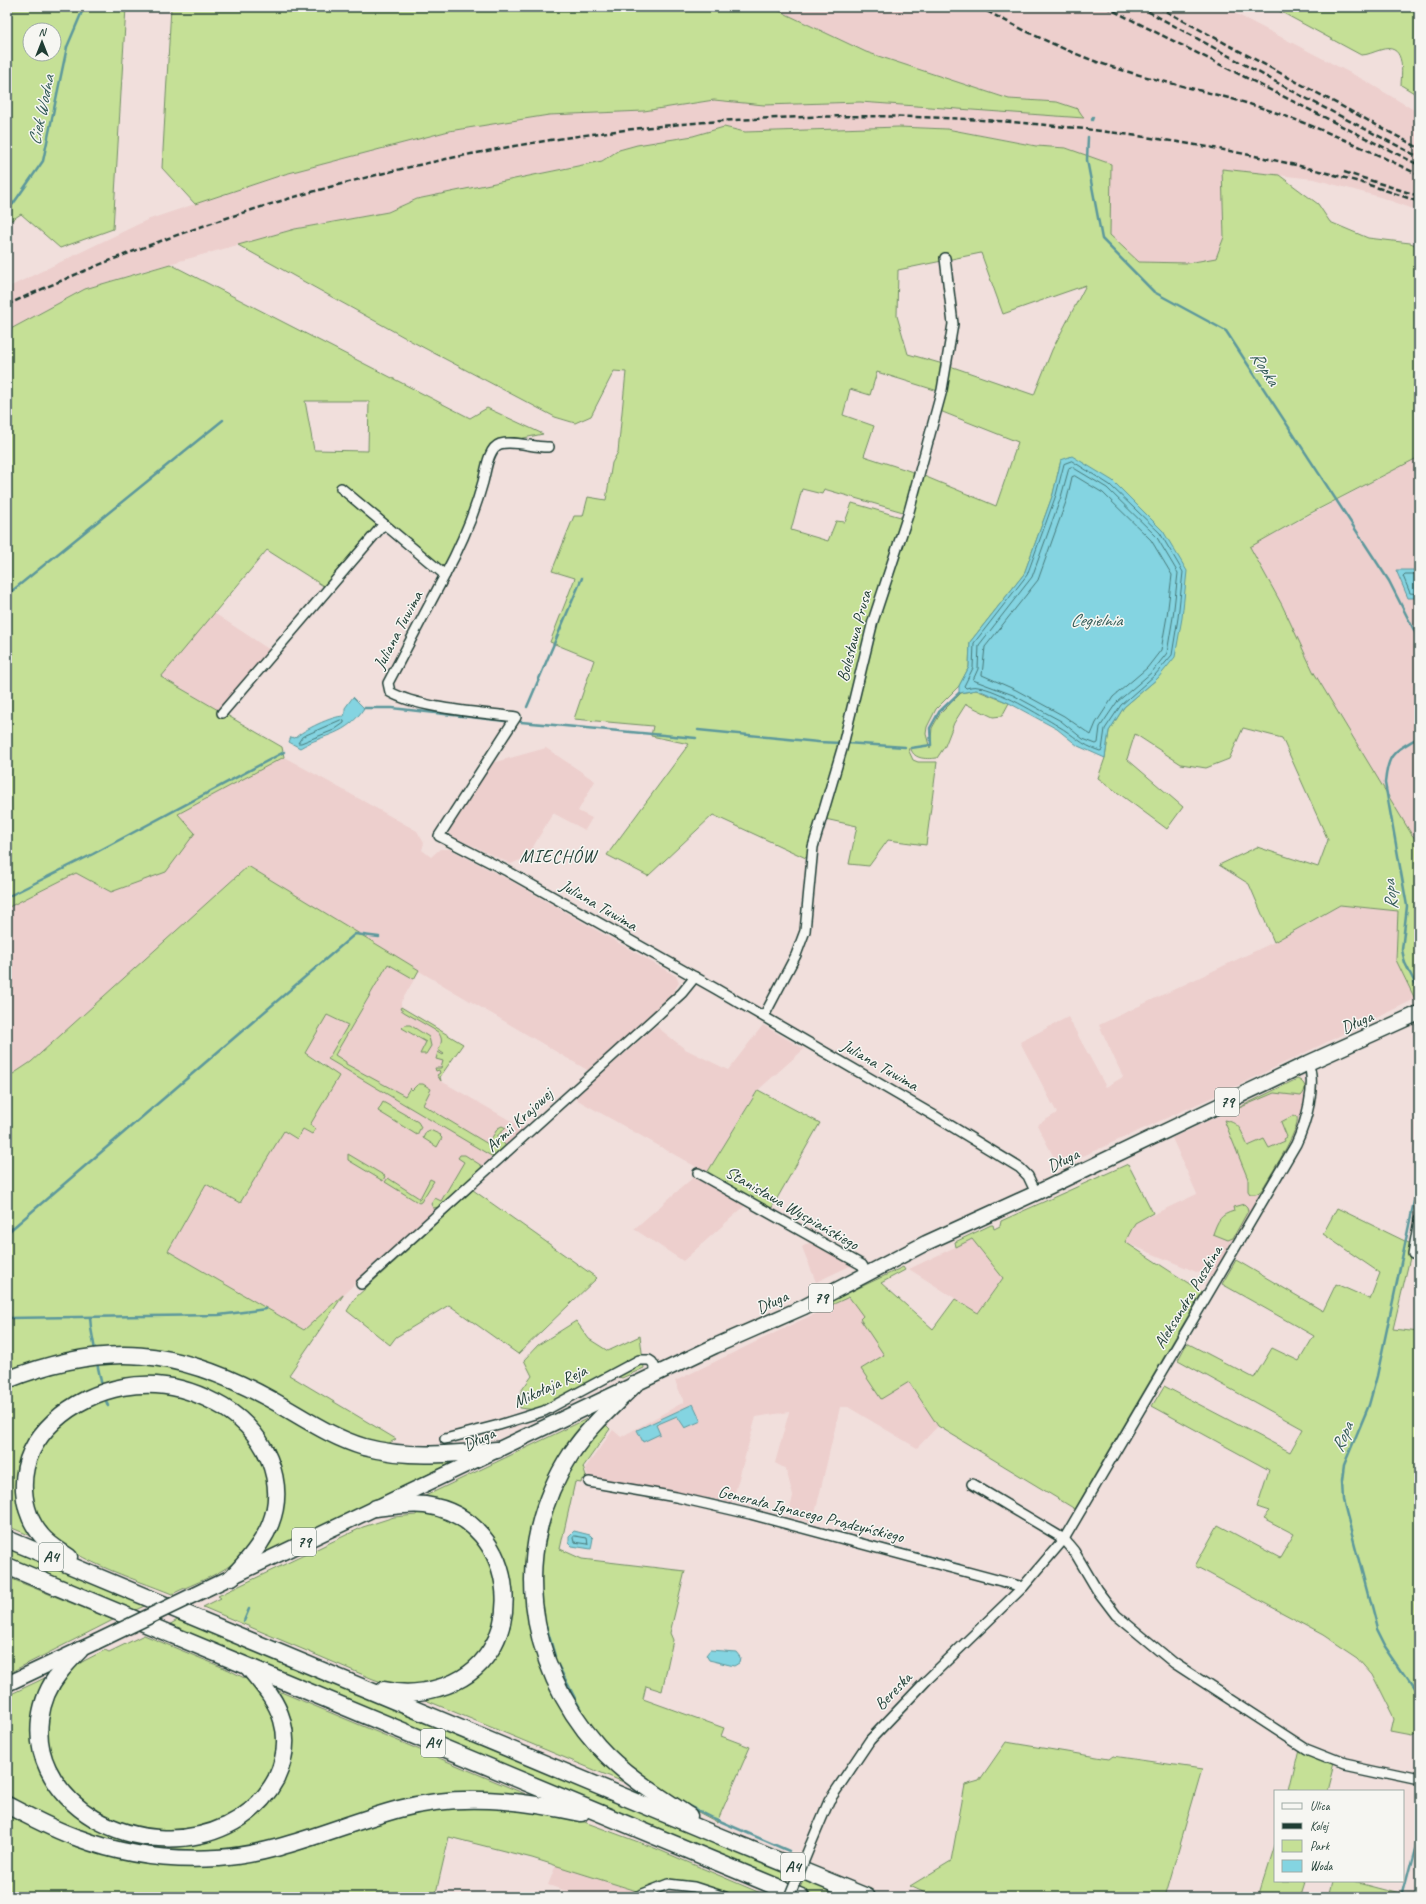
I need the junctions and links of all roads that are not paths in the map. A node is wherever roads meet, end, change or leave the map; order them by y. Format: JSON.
{"nodes":[{"id":1,"x":945,"y":258,"type":"dead end"},
{"id":2,"x":549,"y":447,"type":"dead end"},
{"id":3,"x":341,"y":488,"type":"dead end"},
{"id":4,"x":383,"y":525,"type":"junction"},
{"id":5,"x":445,"y":575,"type":"junction"},
{"id":6,"x":222,"y":713,"type":"dead end"},
{"id":7,"x":695,"y":977,"type":"junction"},
{"id":8,"x":1419,"y":1013,"type":"edge"},
{"id":9,"x":764,"y":1016,"type":"junction"},
{"id":10,"x":1308,"y":1063,"type":"junction"},
{"id":11,"x":698,"y":1173,"type":"dead end"},
{"id":12,"x":1036,"y":1193,"type":"junction"},
{"id":13,"x":1419,"y":1220,"type":"edge"},
{"id":14,"x":1414,"y":1254,"type":"dead end"},
{"id":15,"x":867,"y":1274,"type":"junction"},
{"id":16,"x":361,"y":1284,"type":"dead end"},
{"id":17,"x":658,"y":1374,"type":"junction"},
{"id":18,"x":7,"y":1380,"type":"edge"},
{"id":19,"x":634,"y":1385,"type":"junction"},
{"id":20,"x":444,"y":1439,"type":"dead end"},
{"id":21,"x":496,"y":1450,"type":"junction"},
{"id":22,"x":588,"y":1482,"type":"dead end"},
{"id":23,"x":972,"y":1484,"type":"dead end"},
{"id":24,"x":376,"y":1508,"type":"junction"},
{"id":25,"x":7,"y":1539,"type":"edge"},
{"id":26,"x":1064,"y":1539,"type":"junction"},
{"id":27,"x":7,"y":1566,"type":"edge"},
{"id":28,"x":95,"y":1575,"type":"junction"},
{"id":29,"x":232,"y":1577,"type":"junction"},
{"id":30,"x":1023,"y":1587,"type":"junction"},
{"id":31,"x":80,"y":1650,"type":"junction"},
{"id":32,"x":247,"y":1666,"type":"junction"},
{"id":33,"x":352,"y":1682,"type":"junction"},
{"id":34,"x":7,"y":1684,"type":"edge"},
{"id":35,"x":1419,"y":1780,"type":"edge"},
{"id":36,"x":7,"y":1805,"type":"edge"},
{"id":37,"x":618,"y":1820,"type":"junction"},
{"id":38,"x":718,"y":1836,"type":"junction"},
{"id":39,"x":635,"y":1897,"type":"edge"},
{"id":40,"x":725,"y":1897,"type":"edge"},
{"id":41,"x":788,"y":1897,"type":"edge"},
{"id":42,"x":800,"y":1897,"type":"edge"},
{"id":43,"x":867,"y":1897,"type":"edge"}],
"edges":[{"from":1,"to":9,"type":"street","name":"Bolesława Prusa"},
{"from":2,"to":5,"type":"street","name":"Juliana Tuwima"},
{"from":3,"to":4,"type":"street"},
{"from":4,"to":5,"type":"street"},
{"from":4,"to":6,"type":"street"},
{"from":5,"to":7,"type":"street","name":"Juliana Tuwima"},
{"from":7,"to":9,"type":"street","name":"Juliana Tuwima"},
{"from":7,"to":16,"type":"street","name":"Armii Krajowej"},
{"from":8,"to":10,"type":"main road","name":"Długa","number":"79"},
{"from":9,"to":12,"type":"street","name":"Juliana Tuwima"},
{"from":10,"to":12,"type":"main road","name":"Długa","number":"79"},
{"from":10,"to":26,"type":"street","name":"Aleksandra Puszkina"},
{"from":11,"to":15,"type":"street","name":"Stanisława Wyspiańskiego"},
{"from":12,"to":15,"type":"main road","name":"Długa","number":"79"},
{"from":13,"to":14,"type":"street"},
{"from":15,"to":17,"type":"main road","name":"Długa","number":"79"},
{"from":17,"to":19,"type":"main road","name":"Długa","number":"79"},
{"from":17,"to":20,"type":"street","name":"Mikołaja Reja"},
{"from":18,"to":21,"type":"highway"},
{"from":19,"to":21,"type":"main road","name":"Długa","number":"79"},
{"from":19,"to":38,"type":"highway"},
{"from":21,"to":24,"type":"main road","name":"Długa","number":"79"},
{"from":22,"to":30,"type":"street","name":"Generała Ignacego Prądzyńskiego"},
{"from":23,"to":26,"type":"street"},
{"from":24,"to":29,"type":"main road","name":"Długa","number":"79"},
{"from":24,"to":33,"type":"highway"},
{"from":25,"to":28,"type":"highway","number":"A4"},
{"from":26,"to":30,"type":"street","name":"Bereska"},
{"from":26,"to":35,"type":"street"},
{"from":27,"to":32,"type":"highway","number":"A4"},
{"from":28,"to":29,"type":"highway"},
{"from":28,"to":33,"type":"highway","number":"A4"},
{"from":29,"to":31,"type":"main road","name":"Długa","number":"79","bridge":true},
{"from":30,"to":41,"type":"street","name":"Bereska","bridge":true},
{"from":31,"to":32,"type":"highway"},
{"from":31,"to":34,"type":"main road","number":"79"},
{"from":32,"to":37,"type":"highway","number":"A4"},
{"from":33,"to":38,"type":"highway","number":"A4"},
{"from":36,"to":37,"type":"highway"},
{"from":37,"to":42,"type":"highway","number":"A4"},
{"from":38,"to":43,"type":"highway","number":"A4"},
{"from":39,"to":40,"type":"street"}]}
